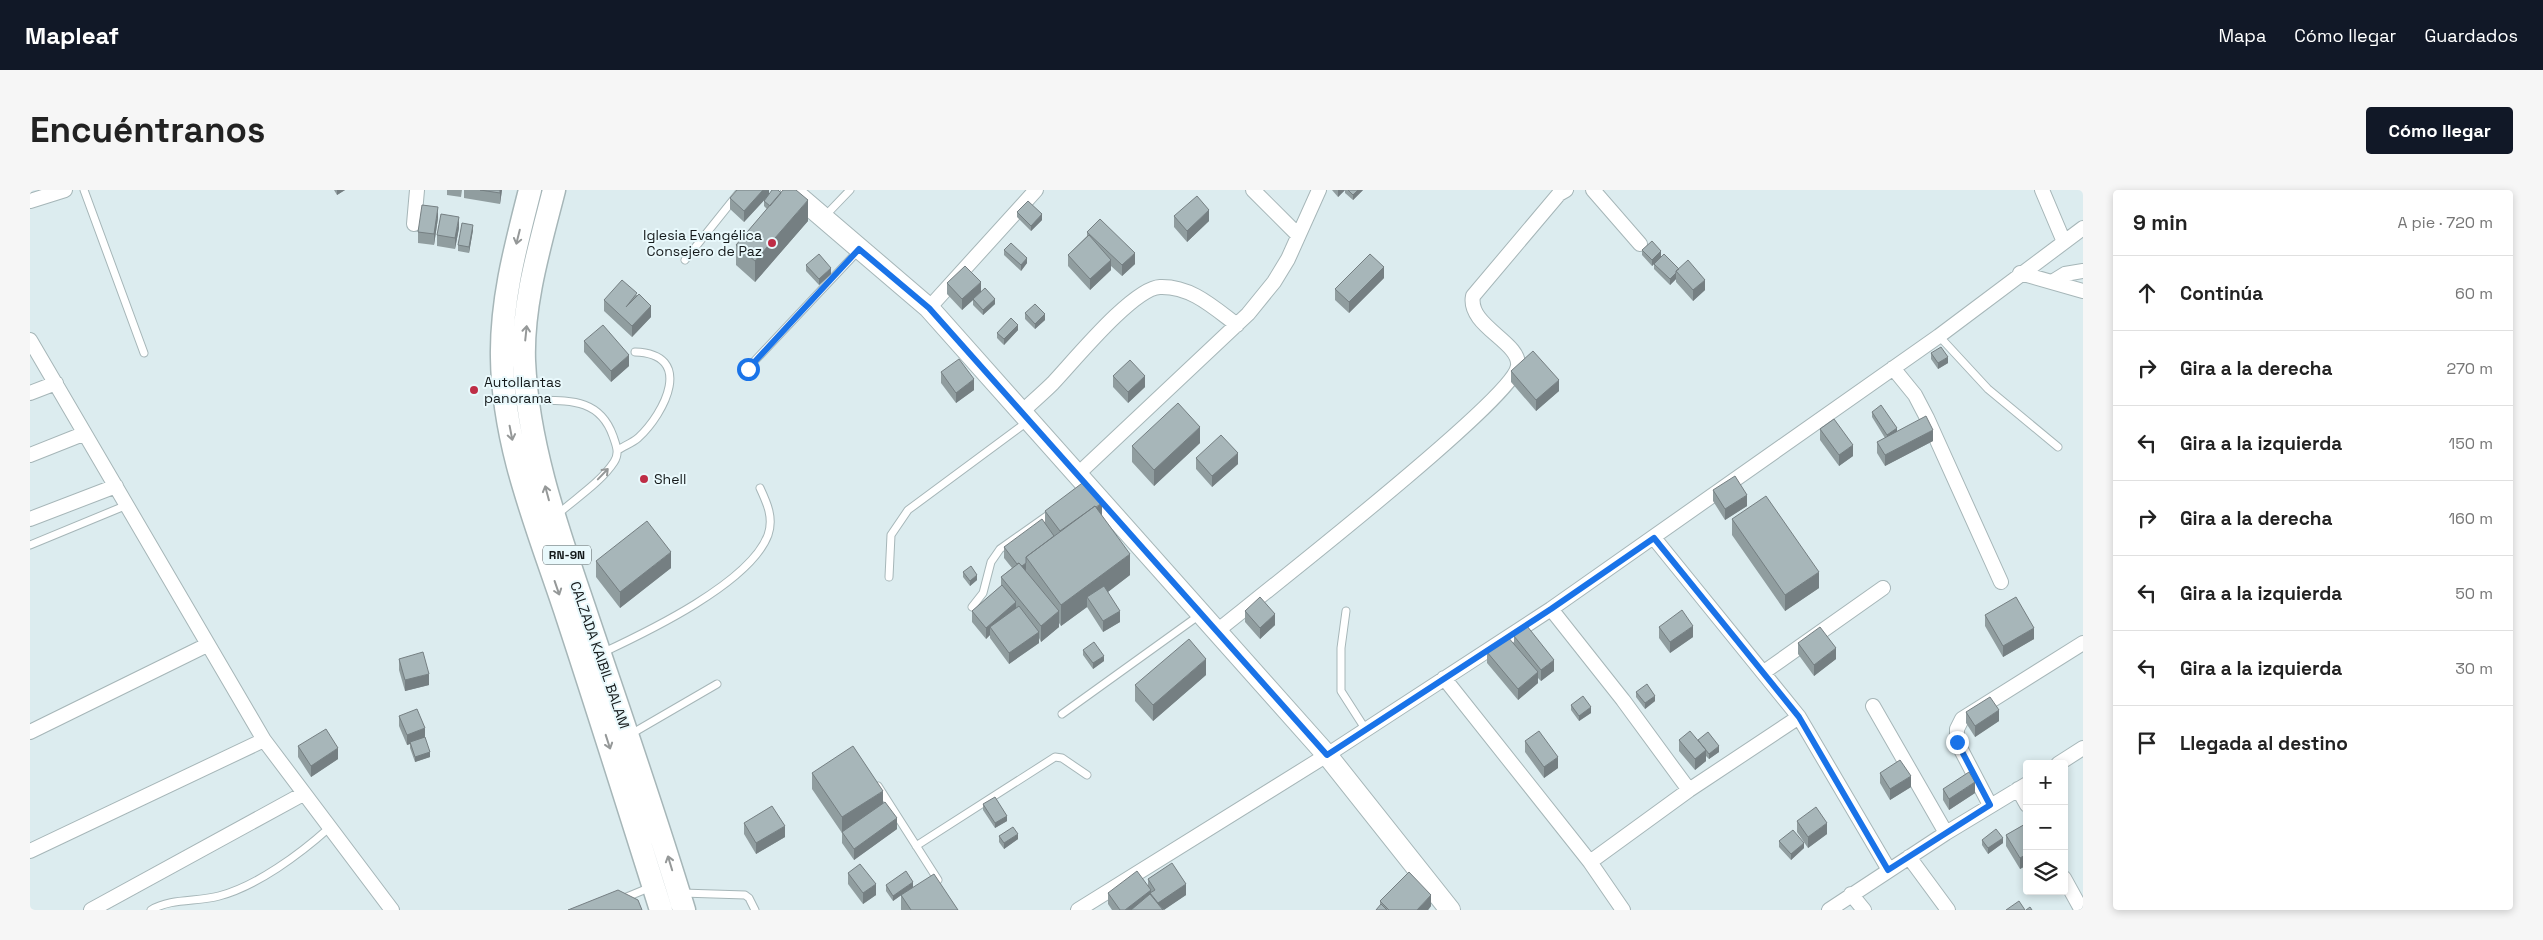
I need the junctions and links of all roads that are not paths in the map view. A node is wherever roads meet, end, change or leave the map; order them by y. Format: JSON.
{"nodes":[{"id":1,"x":65,"y":190,"type":"edge"},
{"id":2,"x":84,"y":190,"type":"edge"},
{"id":3,"x":417,"y":190,"type":"edge"},
{"id":4,"x":530,"y":190,"type":"edge"},
{"id":5,"x":554,"y":190,"type":"edge"},
{"id":6,"x":742,"y":190,"type":"edge"},
{"id":7,"x":791,"y":190,"type":"edge"},
{"id":8,"x":850,"y":190,"type":"edge"},
{"id":9,"x":1036,"y":190,"type":"edge"},
{"id":10,"x":1253,"y":190,"type":"edge"},
{"id":11,"x":1319,"y":190,"type":"edge"},
{"id":12,"x":1566,"y":190,"type":"edge"},
{"id":13,"x":1593,"y":190,"type":"edge"},
{"id":14,"x":2042,"y":190,"type":"edge"},
{"id":15,"x":30,"y":201,"type":"edge"},
{"id":16,"x":823,"y":218,"type":"junction"},
{"id":17,"x":414,"y":224,"type":"dead end"},
{"id":18,"x":2083,"y":228,"type":"edge"},
{"id":19,"x":1298,"y":235,"type":"junction"},
{"id":20,"x":2064,"y":242,"type":"junction"},
{"id":21,"x":1640,"y":244,"type":"dead end"},
{"id":22,"x":859,"y":249,"type":"junction"},
{"id":23,"x":684,"y":260,"type":"dead end"},
{"id":24,"x":2083,"y":271,"type":"edge"},
{"id":25,"x":2020,"y":273,"type":"junction"},
{"id":26,"x":2052,"y":282,"type":"junction"},
{"id":27,"x":2083,"y":291,"type":"edge"},
{"id":28,"x":929,"y":308,"type":"junction"},
{"id":29,"x":1237,"y":324,"type":"junction"},
{"id":30,"x":1939,"y":336,"type":"junction"},
{"id":31,"x":30,"y":340,"type":"edge"},
{"id":32,"x":636,"y":352,"type":"dead end"},
{"id":33,"x":144,"y":353,"type":"dead end"},
{"id":34,"x":1893,"y":368,"type":"junction"},
{"id":35,"x":748,"y":369,"type":"dead end"},
{"id":36,"x":56,"y":383,"type":"junction"},
{"id":37,"x":30,"y":393,"type":"edge"},
{"id":38,"x":528,"y":400,"type":"junction"},
{"id":39,"x":1026,"y":416,"type":"junction"},
{"id":40,"x":83,"y":434,"type":"junction"},
{"id":41,"x":2058,"y":447,"type":"dead end"},
{"id":42,"x":618,"y":450,"type":"junction"},
{"id":43,"x":30,"y":454,"type":"edge"},
{"id":44,"x":1082,"y":483,"type":"junction"},
{"id":45,"x":116,"y":486,"type":"junction"},
{"id":46,"x":760,"y":488,"type":"dead end"},
{"id":47,"x":127,"y":505,"type":"junction"},
{"id":48,"x":1055,"y":510,"type":"edge"},
{"id":49,"x":554,"y":518,"type":"junction"},
{"id":50,"x":30,"y":519,"type":"edge"},
{"id":51,"x":1654,"y":538,"type":"junction"},
{"id":52,"x":30,"y":545,"type":"edge"},
{"id":53,"x":889,"y":577,"type":"dead end"},
{"id":54,"x":2001,"y":582,"type":"dead end"},
{"id":55,"x":1883,"y":588,"type":"dead end"},
{"id":56,"x":972,"y":606,"type":"dead end"},
{"id":57,"x":1551,"y":609,"type":"junction"},
{"id":58,"x":1346,"y":611,"type":"dead end"},
{"id":59,"x":1201,"y":614,"type":"junction"},
{"id":60,"x":1217,"y":631,"type":"junction"},
{"id":61,"x":2083,"y":643,"type":"edge"},
{"id":62,"x":207,"y":645,"type":"junction"},
{"id":63,"x":600,"y":654,"type":"junction"},
{"id":64,"x":1764,"y":672,"type":"junction"},
{"id":65,"x":1444,"y":678,"type":"junction"},
{"id":66,"x":717,"y":684,"type":"dead end"},
{"id":67,"x":1873,"y":706,"type":"dead end"},
{"id":68,"x":1062,"y":714,"type":"dead end"},
{"id":69,"x":1799,"y":717,"type":"junction"},
{"id":70,"x":1366,"y":730,"type":"junction"},
{"id":71,"x":30,"y":732,"type":"edge"},
{"id":72,"x":627,"y":736,"type":"junction"},
{"id":73,"x":264,"y":740,"type":"junction"},
{"id":74,"x":2083,"y":748,"type":"edge"},
{"id":75,"x":1327,"y":755,"type":"junction"},
{"id":76,"x":2064,"y":760,"type":"edge"},
{"id":77,"x":1087,"y":775,"type":"dead end"},
{"id":78,"x":876,"y":782,"type":"edge"},
{"id":79,"x":2023,"y":787,"type":"edge"},
{"id":80,"x":1689,"y":790,"type":"junction"},
{"id":81,"x":303,"y":794,"type":"junction"},
{"id":82,"x":1990,"y":805,"type":"junction"},
{"id":83,"x":329,"y":828,"type":"junction"},
{"id":84,"x":1946,"y":833,"type":"junction"},
{"id":85,"x":916,"y":846,"type":"junction"},
{"id":86,"x":30,"y":852,"type":"edge"},
{"id":87,"x":1909,"y":857,"type":"junction"},
{"id":88,"x":1590,"y":862,"type":"junction"},
{"id":89,"x":1888,"y":870,"type":"junction"},
{"id":90,"x":2068,"y":885,"type":"edge"},
{"id":91,"x":654,"y":886,"type":"junction"},
{"id":92,"x":942,"y":886,"type":"edge"},
{"id":93,"x":1851,"y":894,"type":"junction"},
{"id":94,"x":681,"y":902,"type":"edge"},
{"id":95,"x":612,"y":903,"type":"edge"},
{"id":96,"x":2080,"y":907,"type":"dead end"},
{"id":97,"x":92,"y":910,"type":"edge"},
{"id":98,"x":151,"y":910,"type":"edge"},
{"id":99,"x":392,"y":910,"type":"edge"},
{"id":100,"x":662,"y":910,"type":"edge"},
{"id":101,"x":755,"y":910,"type":"edge"},
{"id":102,"x":1078,"y":910,"type":"edge"},
{"id":103,"x":1450,"y":910,"type":"edge"},
{"id":104,"x":1624,"y":910,"type":"edge"},
{"id":105,"x":1829,"y":910,"type":"edge"},
{"id":106,"x":1864,"y":910,"type":"edge"},
{"id":107,"x":1948,"y":910,"type":"edge"}],
"edges":[{"from":1,"to":15,"type":"street"},
{"from":2,"to":33,"type":"lane"},
{"from":3,"to":17,"type":"street"},
{"from":4,"to":91,"type":"main road","name":"CALZADA KAIBIL BALAM","number":"RN-9N","one_way":true},
{"from":38,"to":5,"type":"main road","name":"CALZADA KAIBIL BALAM","number":"RN-9N","one_way":true},
{"from":6,"to":23,"type":"lane"},
{"from":7,"to":16,"type":"street"},
{"from":8,"to":16,"type":"lane"},
{"from":9,"to":28,"type":"street"},
{"from":10,"to":19,"type":"street"},
{"from":11,"to":19,"type":"street"},
{"from":12,"to":60,"type":"street"},
{"from":13,"to":21,"type":"street"},
{"from":14,"to":20,"type":"street"},
{"from":16,"to":22,"type":"street"},
{"from":18,"to":20,"type":"street"},
{"from":19,"to":29,"type":"street"},
{"from":20,"to":25,"type":"street"},
{"from":22,"to":28,"type":"street"},
{"from":22,"to":35,"type":"lane"},
{"from":24,"to":26,"type":"street"},
{"from":25,"to":26,"type":"street"},
{"from":25,"to":30,"type":"street"},
{"from":26,"to":27,"type":"street"},
{"from":28,"to":39,"type":"street"},
{"from":29,"to":39,"type":"street"},
{"from":29,"to":44,"type":"street"},
{"from":30,"to":34,"type":"street"},
{"from":30,"to":41,"type":"lane"},
{"from":31,"to":36,"type":"street"},
{"from":32,"to":42,"type":"lane"},
{"from":34,"to":51,"type":"street"},
{"from":34,"to":54,"type":"street"},
{"from":36,"to":37,"type":"street"},
{"from":36,"to":40,"type":"street"},
{"from":38,"to":42,"type":"lane"},
{"from":49,"to":38,"type":"main road","name":"CALZADA KAIBIL BALAM","number":"RN-9N","one_way":true},
{"from":39,"to":44,"type":"street"},
{"from":39,"to":53,"type":"lane"},
{"from":40,"to":43,"type":"street"},
{"from":40,"to":45,"type":"street"},
{"from":49,"to":42,"type":"lane","one_way":true},
{"from":44,"to":59,"type":"street"},
{"from":45,"to":47,"type":"street"},
{"from":45,"to":50,"type":"street"},
{"from":46,"to":63,"type":"lane"},
{"from":47,"to":52,"type":"lane"},
{"from":47,"to":62,"type":"street"},
{"from":48,"to":56,"type":"lane"},
{"from":49,"to":63,"type":"main road","name":"CALZADA KAIBIL BALAM","number":"RN-9N"},
{"from":51,"to":57,"type":"street"},
{"from":51,"to":64,"type":"street"},
{"from":55,"to":64,"type":"street"},
{"from":57,"to":65,"type":"street"},
{"from":57,"to":80,"type":"street"},
{"from":58,"to":70,"type":"lane"},
{"from":59,"to":60,"type":"street"},
{"from":59,"to":68,"type":"lane"},
{"from":60,"to":75,"type":"street"},
{"from":61,"to":82,"type":"street"},
{"from":62,"to":71,"type":"street"},
{"from":62,"to":73,"type":"street"},
{"from":63,"to":72,"type":"main road","name":"CALZADA KAIBIL BALAM","number":"RN-9N"},
{"from":64,"to":69,"type":"street"},
{"from":65,"to":70,"type":"street"},
{"from":65,"to":88,"type":"street"},
{"from":66,"to":72,"type":"lane"},
{"from":67,"to":84,"type":"street"},
{"from":69,"to":80,"type":"street"},
{"from":69,"to":89,"type":"street"},
{"from":70,"to":75,"type":"street"},
{"from":94,"to":72,"type":"main road","name":"CALZADA KAIBIL BALAM","number":"RN-9N","one_way":true},
{"from":73,"to":81,"type":"street"},
{"from":73,"to":86,"type":"street"},
{"from":74,"to":76,"type":"street"},
{"from":75,"to":102,"type":"street"},
{"from":75,"to":103,"type":"street"},
{"from":77,"to":85,"type":"lane"},
{"from":78,"to":85,"type":"lane"},
{"from":79,"to":82,"type":"street"},
{"from":80,"to":88,"type":"street"},
{"from":81,"to":83,"type":"street"},
{"from":81,"to":97,"type":"street"},
{"from":82,"to":84,"type":"street"},
{"from":83,"to":98,"type":"lane"},
{"from":83,"to":99,"type":"street"},
{"from":84,"to":87,"type":"street"},
{"from":85,"to":92,"type":"lane"},
{"from":87,"to":89,"type":"street"},
{"from":87,"to":107,"type":"street"},
{"from":88,"to":104,"type":"street"},
{"from":89,"to":93,"type":"street"},
{"from":90,"to":96,"type":"street"},
{"from":91,"to":95,"type":"lane"},
{"from":91,"to":100,"type":"main road","name":"CALZADA KAIBIL BALAM","number":"RN-9N"},
{"from":93,"to":105,"type":"street"},
{"from":93,"to":106,"type":"street"},
{"from":94,"to":101,"type":"lane"}]}
